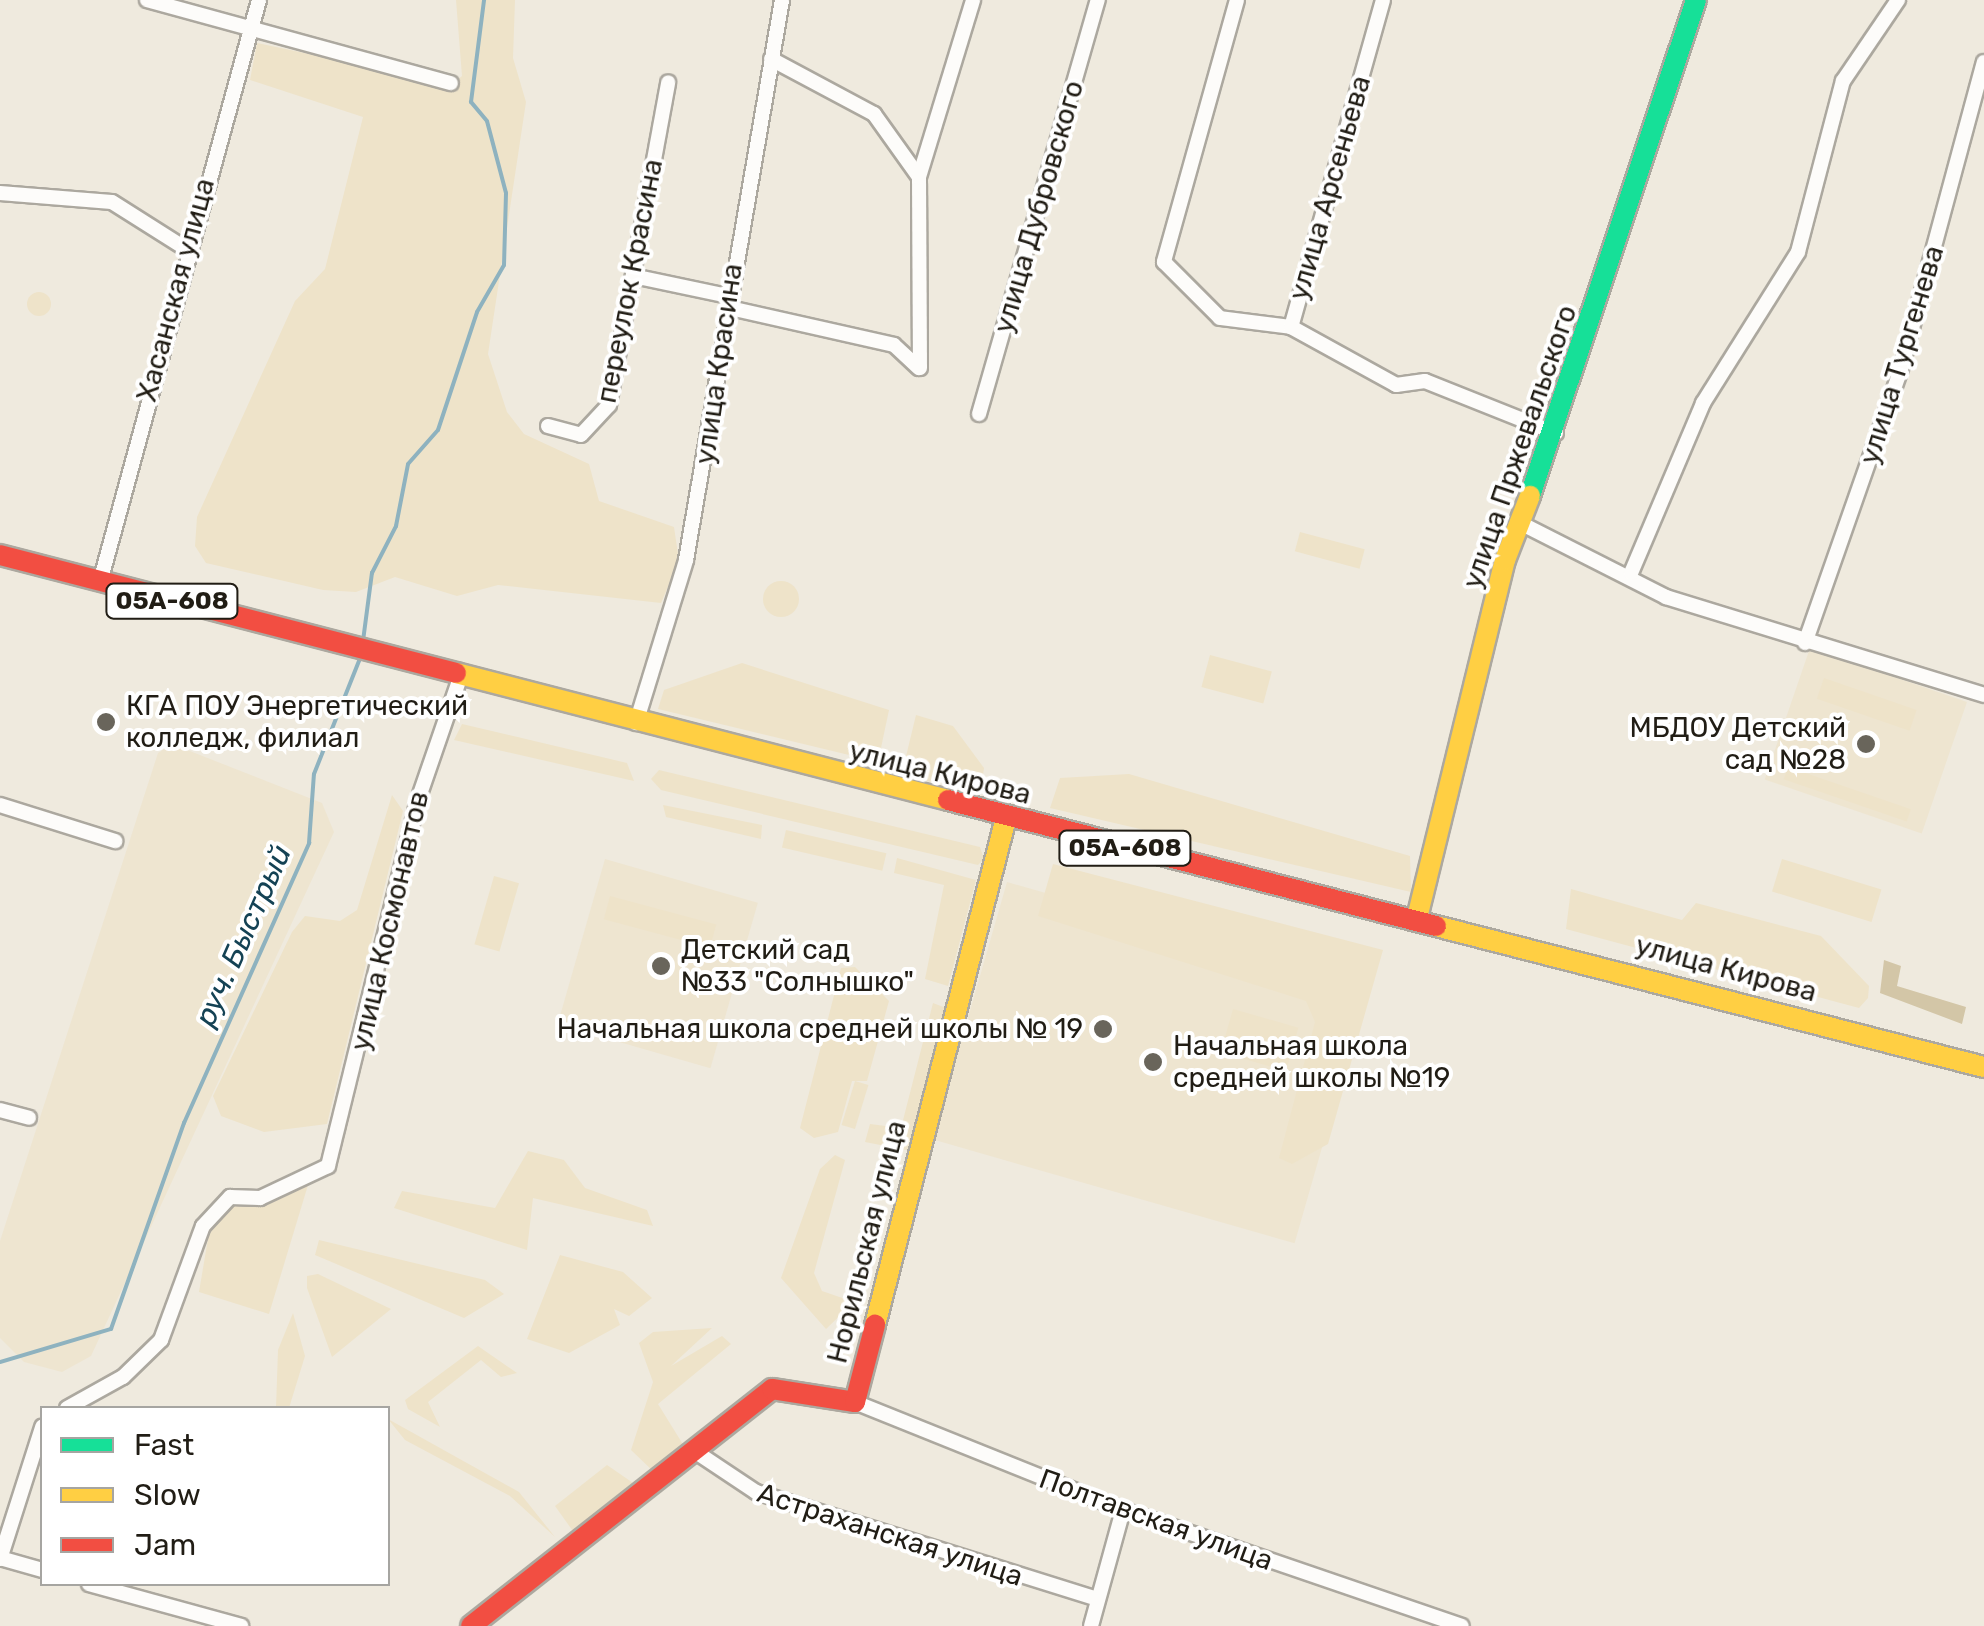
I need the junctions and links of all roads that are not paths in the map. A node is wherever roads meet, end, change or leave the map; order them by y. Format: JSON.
{"nodes":[{"id":1,"x":146,"y":0,"type":"edge"},
{"id":2,"x":258,"y":0,"type":"edge"},
{"id":3,"x":782,"y":0,"type":"edge"},
{"id":4,"x":973,"y":0,"type":"edge"},
{"id":5,"x":1098,"y":0,"type":"edge"},
{"id":6,"x":1237,"y":0,"type":"edge"},
{"id":7,"x":1383,"y":0,"type":"edge"},
{"id":8,"x":1696,"y":0,"type":"edge"},
{"id":9,"x":1898,"y":0,"type":"edge"},
{"id":10,"x":248,"y":24,"type":"junction"},
{"id":11,"x":771,"y":59,"type":"junction"},
{"id":12,"x":1984,"y":62,"type":"edge"},
{"id":13,"x":668,"y":82,"type":"dead end"},
{"id":14,"x":451,"y":83,"type":"dead end"},
{"id":15,"x":919,"y":177,"type":"junction"},
{"id":16,"x":0,"y":193,"type":"edge"},
{"id":17,"x":188,"y":250,"type":"junction"},
{"id":18,"x":632,"y":276,"type":"junction"},
{"id":19,"x":729,"y":302,"type":"junction"},
{"id":20,"x":1291,"y":327,"type":"junction"},
{"id":21,"x":979,"y":414,"type":"dead end"},
{"id":22,"x":548,"y":426,"type":"dead end"},
{"id":23,"x":1556,"y":434,"type":"junction"},
{"id":24,"x":1520,"y":524,"type":"junction"},
{"id":25,"x":0,"y":555,"type":"edge"},
{"id":26,"x":1631,"y":573,"type":"junction"},
{"id":27,"x":100,"y":582,"type":"junction"},
{"id":28,"x":1804,"y":643,"type":"junction"},
{"id":29,"x":460,"y":678,"type":"junction"},
{"id":30,"x":1984,"y":695,"type":"edge"},
{"id":31,"x":636,"y":723,"type":"junction"},
{"id":32,"x":0,"y":805,"type":"edge"},
{"id":33,"x":1006,"y":818,"type":"junction"},
{"id":34,"x":115,"y":841,"type":"dead end"},
{"id":35,"x":1417,"y":918,"type":"junction"},
{"id":36,"x":1984,"y":1067,"type":"edge"},
{"id":37,"x":0,"y":1110,"type":"edge"},
{"id":38,"x":29,"y":1118,"type":"dead end"},
{"id":39,"x":855,"y":1402,"type":"junction"},
{"id":40,"x":71,"y":1406,"type":"edge"},
{"id":41,"x":40,"y":1433,"type":"edge"},
{"id":42,"x":696,"y":1452,"type":"junction"},
{"id":43,"x":1123,"y":1510,"type":"junction"},
{"id":44,"x":0,"y":1558,"type":"edge"},
{"id":45,"x":40,"y":1569,"type":"edge"},
{"id":46,"x":96,"y":1586,"type":"edge"},
{"id":47,"x":1095,"y":1598,"type":"junction"},
{"id":48,"x":241,"y":1626,"type":"edge"},
{"id":49,"x":471,"y":1626,"type":"edge"},
{"id":50,"x":1091,"y":1626,"type":"edge"},
{"id":51,"x":1462,"y":1626,"type":"edge"}],
"edges":[{"from":1,"to":10,"type":"street"},
{"from":2,"to":10,"type":"street","name":"Хасанская улица"},
{"from":3,"to":11,"type":"street","name":"улица Красина"},
{"from":4,"to":15,"type":"street"},
{"from":5,"to":21,"type":"street","name":"улица Дубровского"},
{"from":6,"to":20,"type":"street"},
{"from":7,"to":20,"type":"street","name":"улица Арсеньева"},
{"from":8,"to":23,"type":"main road","name":"улица Пржевальского"},
{"from":9,"to":26,"type":"street"},
{"from":10,"to":14,"type":"street"},
{"from":10,"to":17,"type":"street","name":"Хасанская улица"},
{"from":11,"to":15,"type":"street"},
{"from":11,"to":19,"type":"street","name":"улица Красина"},
{"from":12,"to":28,"type":"street","name":"улица Тургенева"},
{"from":13,"to":18,"type":"street","name":"переулок Красина"},
{"from":15,"to":19,"type":"street"},
{"from":16,"to":17,"type":"street"},
{"from":17,"to":27,"type":"street","name":"Хасанская улица"},
{"from":18,"to":19,"type":"street"},
{"from":18,"to":22,"type":"street","name":"переулок Красина"},
{"from":19,"to":31,"type":"street","name":"улица Красина"},
{"from":20,"to":23,"type":"street","name":"улица Арсеньева"},
{"from":23,"to":24,"type":"main road","name":"улица Пржевальского"},
{"from":24,"to":26,"type":"street"},
{"from":24,"to":35,"type":"main road","name":"улица Пржевальского"},
{"from":25,"to":27,"type":"main road","name":"улица Кирова","number":"05А-608"},
{"from":26,"to":28,"type":"street"},
{"from":27,"to":29,"type":"main road","name":"улица Кирова","number":"05А-608"},
{"from":28,"to":30,"type":"street"},
{"from":29,"to":31,"type":"main road","name":"улица Кирова","number":"05А-608"},
{"from":29,"to":40,"type":"street","name":"улица Космонавтов"},
{"from":31,"to":33,"type":"main road","name":"улица Кирова","number":"05А-608"},
{"from":32,"to":34,"type":"street"},
{"from":33,"to":35,"type":"main road","name":"улица Кирова","number":"05А-608"},
{"from":33,"to":39,"type":"main road","name":"Норильская улица"},
{"from":35,"to":36,"type":"main road","name":"улица Кирова","number":"05А-608"},
{"from":37,"to":38,"type":"street"},
{"from":39,"to":42,"type":"main road","name":"Норильская улица"},
{"from":39,"to":43,"type":"street","name":"Полтавская улица"},
{"from":41,"to":44,"type":"street"},
{"from":42,"to":47,"type":"street","name":"Астраханская улица"},
{"from":42,"to":49,"type":"main road","name":"Норильская улица"},
{"from":43,"to":47,"type":"street"},
{"from":43,"to":51,"type":"street","name":"Полтавская улица"},
{"from":44,"to":45,"type":"street"},
{"from":46,"to":48,"type":"street"},
{"from":47,"to":50,"type":"street"}]}
